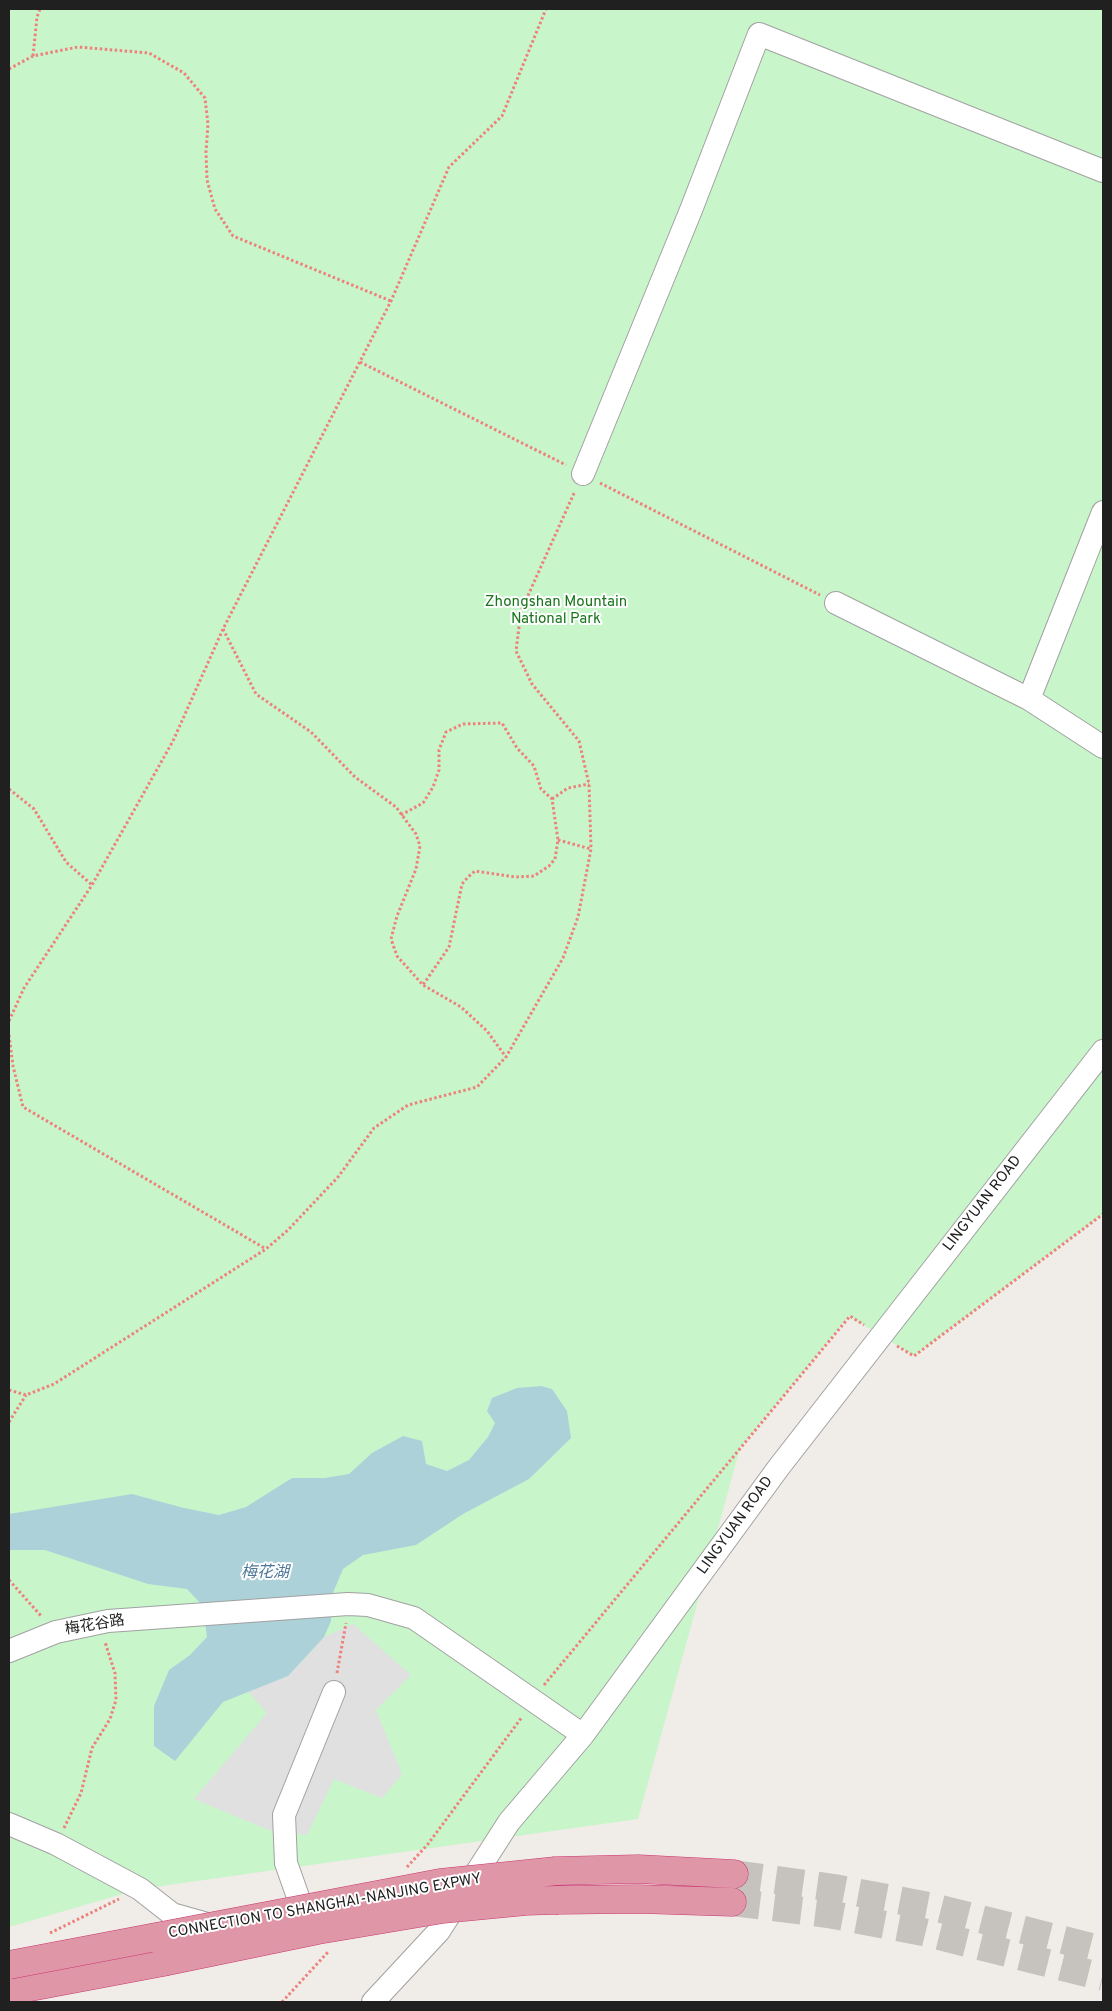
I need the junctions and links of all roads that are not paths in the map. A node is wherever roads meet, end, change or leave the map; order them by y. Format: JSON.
{"nodes":[{"id":1,"x":1103,"y":171,"type":"edge"},
{"id":2,"x":583,"y":474,"type":"road end"},
{"id":3,"x":1103,"y":512,"type":"edge"},
{"id":4,"x":836,"y":603,"type":"dead end"},
{"id":5,"x":1029,"y":699,"type":"junction"},
{"id":6,"x":1103,"y":747,"type":"edge"},
{"id":7,"x":1103,"y":1051,"type":"edge"},
{"id":8,"x":9,"y":1651,"type":"edge"},
{"id":9,"x":334,"y":1692,"type":"road end"},
{"id":10,"x":583,"y":1735,"type":"junction"},
{"id":11,"x":9,"y":1824,"type":"edge"},
{"id":12,"x":734,"y":1874,"type":"tunnel mouth"},
{"id":13,"x":732,"y":1902,"type":"tunnel mouth"},
{"id":14,"x":303,"y":1911,"type":"junction"},
{"id":15,"x":439,"y":1930,"type":"junction"},
{"id":16,"x":9,"y":1965,"type":"edge"},
{"id":17,"x":9,"y":1991,"type":"edge"},
{"id":18,"x":374,"y":2002,"type":"edge"}],
"edges":[{"from":1,"to":2,"type":"street"},
{"from":3,"to":5,"type":"street"},
{"from":4,"to":5,"type":"street"},
{"from":5,"to":6,"type":"street"},
{"from":7,"to":10,"type":"street","name":"LINGYUAN ROAD"},
{"from":8,"to":10,"type":"street","name":"梅花谷路"},
{"from":9,"to":14,"type":"street"},
{"from":10,"to":15,"type":"street","name":"LINGYUAN ROAD"},
{"from":11,"to":14,"type":"street"},
{"from":12,"to":16,"type":"highway","name":"CONNECTION TO SHANGHAI-NANJING EXPWY","bridge":true},
{"from":13,"to":17,"type":"highway","name":"CONNECTION TO SHANGHAI-NANJING EXPWY","bridge":true},
{"from":14,"to":15,"type":"street"},
{"from":15,"to":18,"type":"street","name":"LINGYUAN ROAD"}]}
